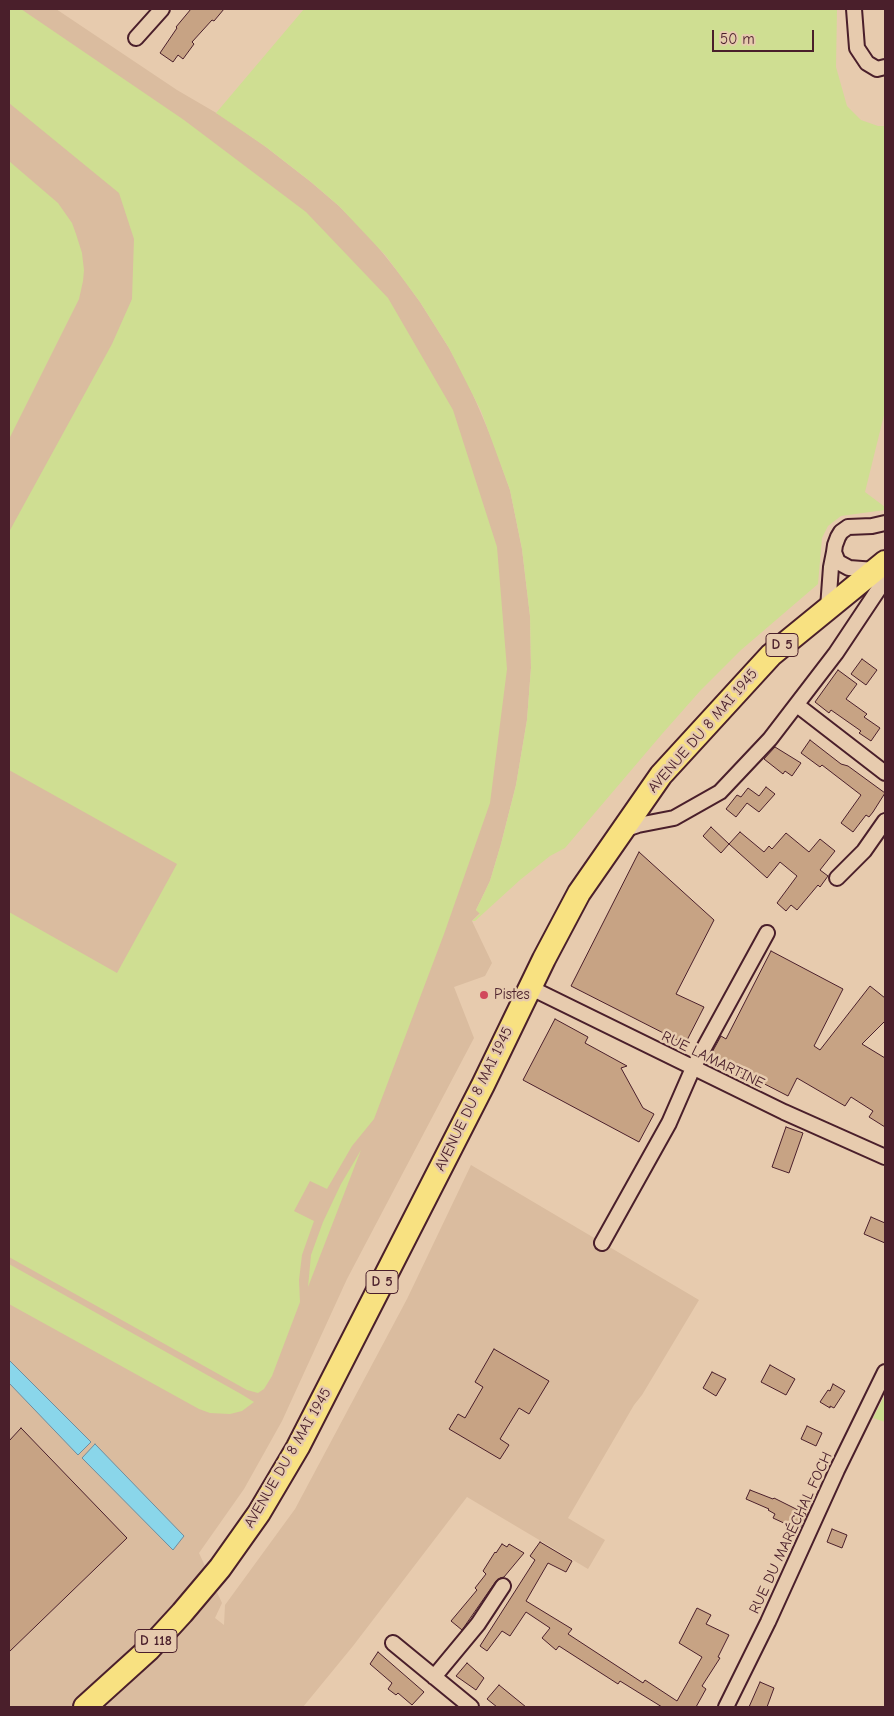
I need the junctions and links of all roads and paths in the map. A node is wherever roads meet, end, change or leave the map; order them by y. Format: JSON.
{"nodes":[{"id":1,"x":162,"y":9,"type":"edge"},
{"id":2,"x":854,"y":9,"type":"edge"},
{"id":3,"x":136,"y":38,"type":"dead end"},
{"id":4,"x":885,"y":67,"type":"edge"},
{"id":5,"x":885,"y":523,"type":"edge"},
{"id":6,"x":834,"y":552,"type":"junction"},
{"id":7,"x":880,"y":566,"type":"edge"},
{"id":8,"x":828,"y":608,"type":"junction"},
{"id":9,"x":797,"y":705,"type":"junction"},
{"id":10,"x":885,"y":773,"type":"edge"},
{"id":11,"x":885,"y":821,"type":"edge"},
{"id":12,"x":623,"y":830,"type":"junction"},
{"id":13,"x":837,"y":878,"type":"dead end"},
{"id":14,"x":766,"y":933,"type":"dead end"},
{"id":15,"x":529,"y":987,"type":"junction"},
{"id":16,"x":693,"y":1068,"type":"junction"},
{"id":17,"x":885,"y":1157,"type":"edge"},
{"id":18,"x":602,"y":1243,"type":"dead end"},
{"id":19,"x":885,"y":1372,"type":"edge"},
{"id":20,"x":220,"y":1568,"type":"joint"},
{"id":21,"x":504,"y":1586,"type":"dead end"},
{"id":22,"x":393,"y":1643,"type":"dead end"},
{"id":23,"x":434,"y":1677,"type":"junction"},
{"id":24,"x":85,"y":1707,"type":"edge"},
{"id":25,"x":471,"y":1707,"type":"edge"},
{"id":26,"x":726,"y":1707,"type":"edge"}],
"edges":[{"from":1,"to":3,"type":"street"},
{"from":2,"to":4,"type":"street"},
{"from":5,"to":6,"type":"street"},
{"from":6,"to":7,"type":"street"},
{"from":6,"to":8,"type":"street"},
{"from":7,"to":8,"type":"main road","name":"AVENUE DU 8 MAI 1945","number":"D 5"},
{"from":7,"to":9,"type":"street"},
{"from":8,"to":12,"type":"main road","name":"AVENUE DU 8 MAI 1945","number":"D 5"},
{"from":9,"to":10,"type":"street"},
{"from":9,"to":12,"type":"street"},
{"from":11,"to":13,"type":"street"},
{"from":12,"to":15,"type":"main road","name":"AVENUE DU 8 MAI 1945","number":"D 5"},
{"from":14,"to":16,"type":"street"},
{"from":15,"to":16,"type":"street","name":"RUE LAMARTINE"},
{"from":15,"to":20,"type":"main road","name":"AVENUE DU 8 MAI 1945","number":"D 5"},
{"from":16,"to":17,"type":"street","name":"RUE LAMARTINE"},
{"from":16,"to":18,"type":"street"},
{"from":19,"to":26,"type":"street","name":"RUE DU MARÉCHAL FOCH"},
{"from":20,"to":24,"type":"main road","number":"D 118"},
{"from":21,"to":23,"type":"street"},
{"from":22,"to":23,"type":"street"},
{"from":23,"to":25,"type":"street"}]}
